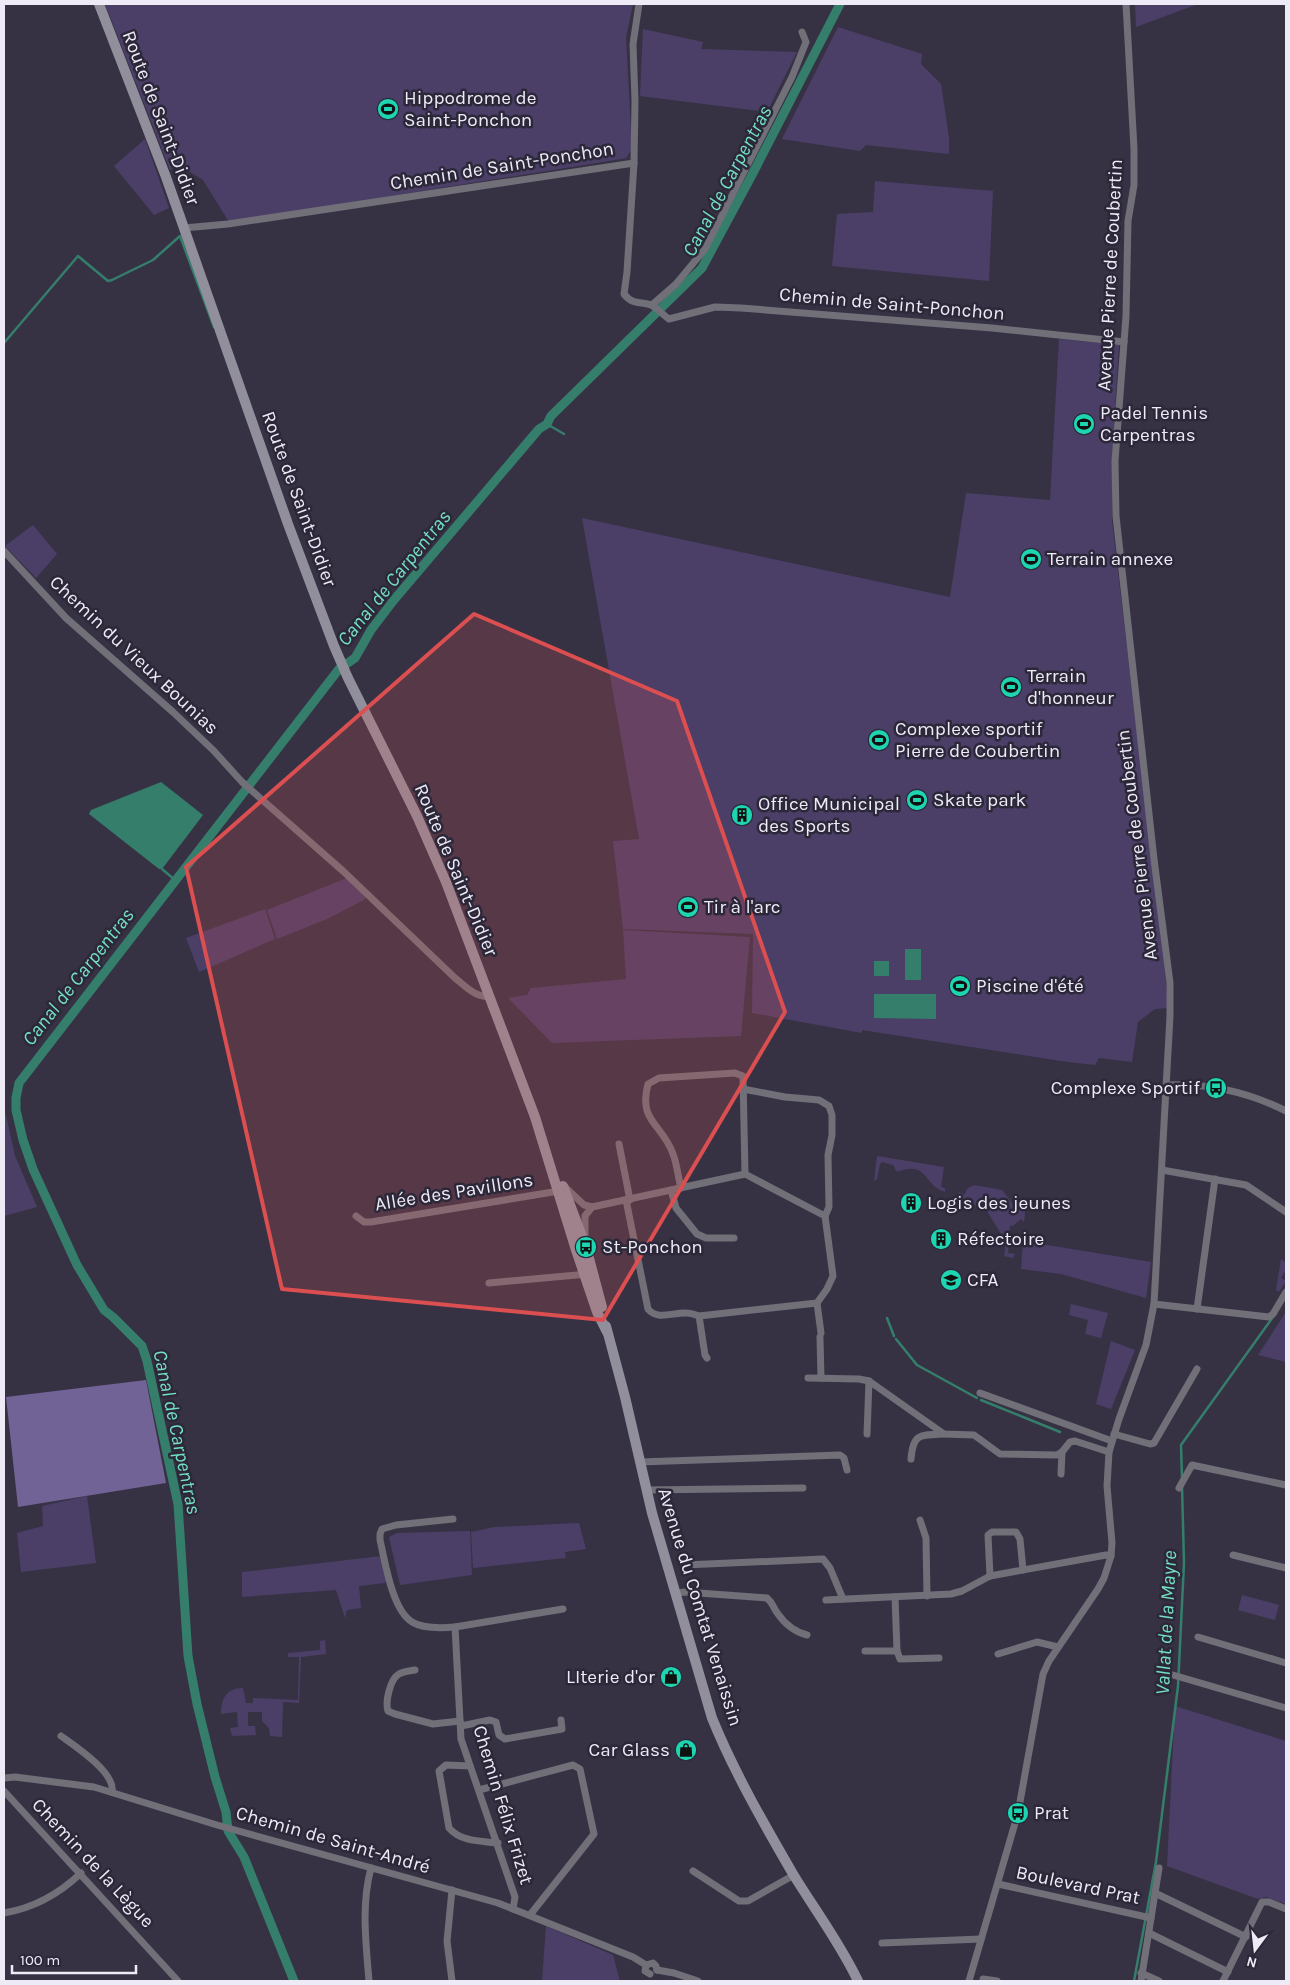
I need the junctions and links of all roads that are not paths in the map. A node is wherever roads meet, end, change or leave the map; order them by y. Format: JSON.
{"nodes":[{"id":1,"x":99,"y":4,"type":"edge"},
{"id":2,"x":639,"y":4,"type":"edge"},
{"id":3,"x":1126,"y":4,"type":"edge"},
{"id":4,"x":802,"y":32,"type":"dead end"},
{"id":5,"x":634,"y":163,"type":"junction"},
{"id":6,"x":184,"y":228,"type":"junction"},
{"id":7,"x":653,"y":306,"type":"junction"},
{"id":8,"x":1124,"y":342,"type":"junction"},
{"id":9,"x":4,"y":551,"type":"edge"},
{"id":10,"x":489,"y":996,"type":"junction"},
{"id":11,"x":1167,"y":1085,"type":"junction"},
{"id":12,"x":743,"y":1089,"type":"junction"},
{"id":13,"x":1286,"y":1111,"type":"edge"},
{"id":14,"x":619,"y":1144,"type":"dead end"},
{"id":15,"x":1162,"y":1170,"type":"junction"},
{"id":16,"x":745,"y":1174,"type":"junction"},
{"id":17,"x":1215,"y":1179,"type":"junction"},
{"id":18,"x":681,"y":1188,"type":"junction"},
{"id":19,"x":672,"y":1190,"type":"junction"},
{"id":20,"x":561,"y":1192,"type":"junction"},
{"id":21,"x":628,"y":1200,"type":"junction"},
{"id":22,"x":588,"y":1207,"type":"junction"},
{"id":23,"x":574,"y":1211,"type":"junction"},
{"id":24,"x":1286,"y":1212,"type":"edge"},
{"id":25,"x":356,"y":1216,"type":"dead end"},
{"id":26,"x":825,"y":1216,"type":"junction"},
{"id":27,"x":571,"y":1233,"type":"junction"},
{"id":28,"x":734,"y":1238,"type":"dead end"},
{"id":29,"x":586,"y":1247,"type":"junction"},
{"id":30,"x":589,"y":1274,"type":"junction"},
{"id":31,"x":488,"y":1282,"type":"dead end"},
{"id":32,"x":1286,"y":1292,"type":"edge"},
{"id":33,"x":817,"y":1303,"type":"junction"},
{"id":34,"x":1154,"y":1304,"type":"junction"},
{"id":35,"x":1197,"y":1309,"type":"junction"},
{"id":36,"x":699,"y":1316,"type":"junction"},
{"id":37,"x":707,"y":1358,"type":"dead end"},
{"id":38,"x":1197,"y":1369,"type":"dead end"},
{"id":39,"x":808,"y":1378,"type":"dead end"},
{"id":40,"x":821,"y":1378,"type":"junction"},
{"id":41,"x":869,"y":1381,"type":"junction"},
{"id":42,"x":980,"y":1393,"type":"dead end"},
{"id":43,"x":867,"y":1434,"type":"dead end"},
{"id":44,"x":944,"y":1434,"type":"junction"},
{"id":45,"x":1114,"y":1434,"type":"junction"},
{"id":46,"x":1112,"y":1441,"type":"junction"},
{"id":47,"x":1062,"y":1452,"type":"junction"},
{"id":48,"x":1109,"y":1452,"type":"junction"},
{"id":49,"x":911,"y":1459,"type":"dead end"},
{"id":50,"x":640,"y":1462,"type":"junction"},
{"id":51,"x":846,"y":1470,"type":"dead end"},
{"id":52,"x":1061,"y":1474,"type":"dead end"},
{"id":53,"x":1286,"y":1485,"type":"edge"},
{"id":54,"x":803,"y":1488,"type":"dead end"},
{"id":55,"x":1178,"y":1488,"type":"dead end"},
{"id":56,"x":646,"y":1490,"type":"junction"},
{"id":57,"x":454,"y":1519,"type":"dead end"},
{"id":58,"x":920,"y":1520,"type":"dead end"},
{"id":59,"x":1233,"y":1555,"type":"dead end"},
{"id":60,"x":1111,"y":1556,"type":"junction"},
{"id":61,"x":684,"y":1565,"type":"dead end"},
{"id":62,"x":1286,"y":1568,"type":"edge"},
{"id":63,"x":1023,"y":1570,"type":"junction"},
{"id":64,"x":990,"y":1576,"type":"junction"},
{"id":65,"x":676,"y":1593,"type":"junction"},
{"id":66,"x":895,"y":1596,"type":"junction"},
{"id":67,"x":927,"y":1596,"type":"junction"},
{"id":68,"x":843,"y":1599,"type":"junction"},
{"id":69,"x":826,"y":1600,"type":"dead end"},
{"id":70,"x":563,"y":1608,"type":"dead end"},
{"id":71,"x":455,"y":1627,"type":"junction"},
{"id":72,"x":807,"y":1635,"type":"dead end"},
{"id":73,"x":1198,"y":1637,"type":"dead end"},
{"id":74,"x":1058,"y":1647,"type":"junction"},
{"id":75,"x":866,"y":1651,"type":"dead end"},
{"id":76,"x":897,"y":1651,"type":"junction"},
{"id":77,"x":998,"y":1654,"type":"dead end"},
{"id":78,"x":939,"y":1658,"type":"dead end"},
{"id":79,"x":1286,"y":1663,"type":"edge"},
{"id":80,"x":415,"y":1670,"type":"dead end"},
{"id":81,"x":1173,"y":1675,"type":"dead end"},
{"id":82,"x":1286,"y":1708,"type":"edge"},
{"id":83,"x":561,"y":1720,"type":"dead end"},
{"id":84,"x":460,"y":1724,"type":"junction"},
{"id":85,"x":61,"y":1736,"type":"dead end"},
{"id":86,"x":470,"y":1766,"type":"junction"},
{"id":87,"x":4,"y":1778,"type":"edge"},
{"id":88,"x":479,"y":1790,"type":"junction"},
{"id":89,"x":4,"y":1791,"type":"edge"},
{"id":90,"x":112,"y":1792,"type":"junction"},
{"id":91,"x":498,"y":1843,"type":"junction"},
{"id":92,"x":371,"y":1868,"type":"junction"},
{"id":93,"x":1159,"y":1868,"type":"dead end"},
{"id":94,"x":694,"y":1871,"type":"dead end"},
{"id":95,"x":81,"y":1873,"type":"junction"},
{"id":96,"x":794,"y":1875,"type":"junction"},
{"id":97,"x":998,"y":1884,"type":"junction"},
{"id":98,"x":452,"y":1890,"type":"junction"},
{"id":99,"x":1155,"y":1893,"type":"junction"},
{"id":100,"x":513,"y":1909,"type":"junction"},
{"id":101,"x":1286,"y":1909,"type":"edge"},
{"id":102,"x":4,"y":1913,"type":"edge"},
{"id":103,"x":530,"y":1915,"type":"junction"},
{"id":104,"x":1151,"y":1918,"type":"junction"},
{"id":105,"x":1149,"y":1933,"type":"junction"},
{"id":106,"x":1246,"y":1938,"type":"junction"},
{"id":107,"x":981,"y":1939,"type":"junction"},
{"id":108,"x":882,"y":1943,"type":"dead end"},
{"id":109,"x":1228,"y":1972,"type":"junction"},
{"id":110,"x":1141,"y":1973,"type":"junction"},
{"id":111,"x":652,"y":1975,"type":"edge"},
{"id":112,"x":983,"y":1979,"type":"dead end"},
{"id":113,"x":178,"y":1981,"type":"edge"},
{"id":114,"x":368,"y":1981,"type":"edge"},
{"id":115,"x":452,"y":1981,"type":"edge"},
{"id":116,"x":698,"y":1981,"type":"edge"},
{"id":117,"x":858,"y":1981,"type":"edge"},
{"id":118,"x":969,"y":1981,"type":"edge"},
{"id":119,"x":997,"y":1981,"type":"edge"},
{"id":120,"x":1141,"y":1981,"type":"edge"},
{"id":121,"x":1159,"y":1981,"type":"edge"},
{"id":122,"x":1223,"y":1981,"type":"edge"}],
"edges":[{"from":1,"to":6,"type":"main road","name":"Route de Saint-Didier"},
{"from":2,"to":5,"type":"street"},
{"from":3,"to":8,"type":"street","name":"Avenue Pierre de Coubertin"},
{"from":4,"to":7,"type":"street"},
{"from":5,"to":6,"type":"street","name":"Chemin de Saint-Ponchon"},
{"from":5,"to":7,"type":"street","name":"Chemin de Saint-Ponchon"},
{"from":6,"to":10,"type":"main road","name":"Route de Saint-Didier"},
{"from":7,"to":8,"type":"street","name":"Chemin de Saint-Ponchon"},
{"from":8,"to":11,"type":"street","name":"Avenue Pierre de Coubertin"},
{"from":9,"to":10,"type":"street","name":"Chemin du Vieux Bounias"},
{"from":10,"to":20,"type":"main road","name":"Avenue du Comtat Venaissin"},
{"from":11,"to":13,"type":"street"},
{"from":11,"to":15,"type":"street","name":"Avenue Pierre de Coubertin"},
{"from":12,"to":16,"type":"street"},
{"from":12,"to":18,"type":"street"},
{"from":12,"to":26,"type":"street"},
{"from":14,"to":21,"type":"street"},
{"from":15,"to":17,"type":"street"},
{"from":15,"to":34,"type":"street","name":"Avenue Pierre de Coubertin"},
{"from":16,"to":18,"type":"street"},
{"from":16,"to":26,"type":"street"},
{"from":17,"to":24,"type":"street"},
{"from":17,"to":35,"type":"street"},
{"from":18,"to":19,"type":"street"},
{"from":19,"to":21,"type":"street"},
{"from":19,"to":28,"type":"street"},
{"from":20,"to":22,"type":"street"},
{"from":20,"to":23,"type":"main road","name":"Avenue du Comtat Venaissin"},
{"from":20,"to":23,"type":"street"},
{"from":20,"to":25,"type":"street","name":"Allée des Pavillons"},
{"from":20,"to":27,"type":"main road","name":"Avenue du Comtat Venaissin"},
{"from":21,"to":22,"type":"street"},
{"from":21,"to":36,"type":"street"},
{"from":22,"to":23,"type":"street"},
{"from":22,"to":29,"type":"street"},
{"from":23,"to":27,"type":"street"},
{"from":23,"to":29,"type":"main road","name":"Avenue du Comtat Venaissin"},
{"from":26,"to":33,"type":"street"},
{"from":27,"to":30,"type":"main road","name":"Avenue du Comtat Venaissin"},
{"from":29,"to":30,"type":"main road","name":"Avenue du Comtat Venaissin"},
{"from":30,"to":31,"type":"street"},
{"from":30,"to":50,"type":"main road","name":"Avenue du Comtat Venaissin"},
{"from":32,"to":35,"type":"street"},
{"from":33,"to":36,"type":"street"},
{"from":33,"to":40,"type":"street"},
{"from":34,"to":35,"type":"street"},
{"from":34,"to":45,"type":"street","name":"Avenue Pierre de Coubertin"},
{"from":36,"to":37,"type":"street"},
{"from":38,"to":45,"type":"street"},
{"from":39,"to":40,"type":"street"},
{"from":40,"to":41,"type":"street"},
{"from":41,"to":43,"type":"street"},
{"from":41,"to":44,"type":"street"},
{"from":42,"to":46,"type":"street"},
{"from":44,"to":47,"type":"street"},
{"from":44,"to":49,"type":"street"},
{"from":45,"to":46,"type":"street","name":"Avenue Pierre de Coubertin"},
{"from":46,"to":48,"type":"street"},
{"from":47,"to":48,"type":"street"},
{"from":47,"to":52,"type":"street"},
{"from":48,"to":60,"type":"street"},
{"from":50,"to":51,"type":"street"},
{"from":50,"to":56,"type":"main road","name":"Avenue du Comtat Venaissin"},
{"from":53,"to":55,"type":"street"},
{"from":54,"to":56,"type":"street"},
{"from":56,"to":65,"type":"main road","name":"Avenue du Comtat Venaissin"},
{"from":57,"to":71,"type":"street"},
{"from":58,"to":67,"type":"street"},
{"from":59,"to":62,"type":"street"},
{"from":60,"to":63,"type":"street"},
{"from":60,"to":74,"type":"street"},
{"from":61,"to":68,"type":"street"},
{"from":63,"to":64,"type":"street"},
{"from":63,"to":64,"type":"street"},
{"from":64,"to":67,"type":"street"},
{"from":65,"to":72,"type":"street"},
{"from":65,"to":96,"type":"main road","name":"Avenue du Comtat Venaissin"},
{"from":66,"to":67,"type":"street"},
{"from":66,"to":68,"type":"street"},
{"from":66,"to":76,"type":"street"},
{"from":68,"to":69,"type":"street"},
{"from":70,"to":71,"type":"street"},
{"from":71,"to":84,"type":"street","name":"Chemin Félix Frizet"},
{"from":73,"to":79,"type":"street"},
{"from":74,"to":77,"type":"street"},
{"from":74,"to":97,"type":"street"},
{"from":75,"to":76,"type":"street"},
{"from":76,"to":78,"type":"street"},
{"from":80,"to":84,"type":"street"},
{"from":81,"to":82,"type":"street"},
{"from":83,"to":84,"type":"street"},
{"from":84,"to":86,"type":"street","name":"Chemin Félix Frizet"},
{"from":85,"to":90,"type":"street"},
{"from":86,"to":88,"type":"street","name":"Chemin Félix Frizet"},
{"from":86,"to":91,"type":"street"},
{"from":87,"to":90,"type":"street","name":"Chemin de Saint-André"},
{"from":88,"to":91,"type":"street","name":"Chemin Félix Frizet"},
{"from":88,"to":103,"type":"street"},
{"from":89,"to":95,"type":"street","name":"Chemin de la Lègue"},
{"from":90,"to":92,"type":"street","name":"Chemin de Saint-André"},
{"from":91,"to":100,"type":"street","name":"Chemin Félix Frizet"},
{"from":92,"to":98,"type":"street","name":"Chemin de Saint-André"},
{"from":92,"to":114,"type":"street"},
{"from":93,"to":99,"type":"street"},
{"from":94,"to":96,"type":"street"},
{"from":95,"to":102,"type":"street"},
{"from":95,"to":113,"type":"street","name":"Chemin de la Lègue"},
{"from":96,"to":117,"type":"main road","name":"Avenue du Comtat Venaissin"},
{"from":97,"to":104,"type":"street","name":"Boulevard Prat"},
{"from":97,"to":107,"type":"street"},
{"from":98,"to":100,"type":"street","name":"Chemin de Saint-André"},
{"from":98,"to":115,"type":"street"},
{"from":99,"to":104,"type":"street"},
{"from":99,"to":106,"type":"street"},
{"from":100,"to":103,"type":"street","name":"Chemin de Saint-André"},
{"from":101,"to":106,"type":"street"},
{"from":103,"to":111,"type":"street","name":"Chemin de Saint-André"},
{"from":104,"to":105,"type":"street"},
{"from":105,"to":109,"type":"street"},
{"from":105,"to":110,"type":"street"},
{"from":106,"to":109,"type":"street"},
{"from":107,"to":108,"type":"street"},
{"from":107,"to":118,"type":"street"},
{"from":109,"to":122,"type":"street"},
{"from":110,"to":120,"type":"street"},
{"from":110,"to":121,"type":"street"},
{"from":111,"to":116,"type":"street"},
{"from":112,"to":119,"type":"street"}]}
